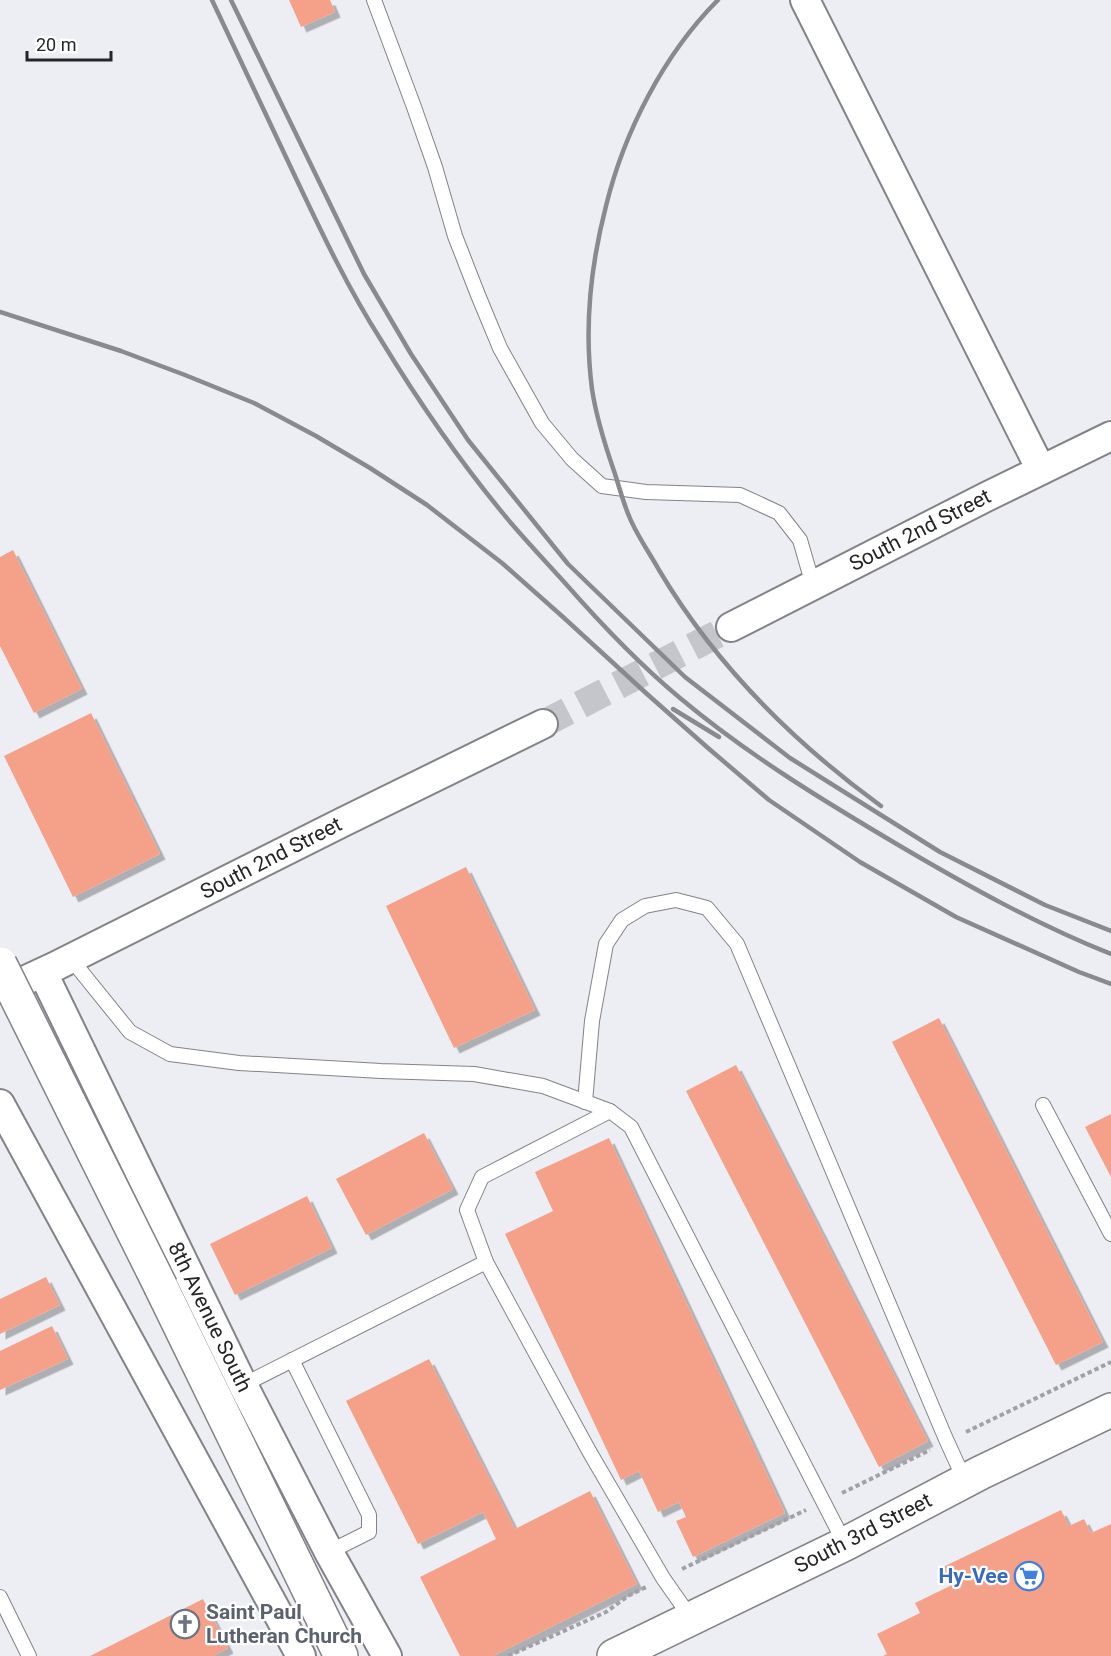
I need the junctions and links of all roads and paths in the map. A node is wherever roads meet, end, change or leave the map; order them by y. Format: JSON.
{"nodes":[{"id":1,"x":374,"y":0,"type":"edge"},
{"id":2,"x":805,"y":0,"type":"edge"},
{"id":3,"x":1111,"y":436,"type":"edge"},
{"id":4,"x":1041,"y":470,"type":"junction"},
{"id":5,"x":813,"y":585,"type":"junction"},
{"id":6,"x":731,"y":627,"type":"tunnel mouth"},
{"id":7,"x":543,"y":724,"type":"tunnel mouth"},
{"id":8,"x":71,"y":959,"type":"junction"},
{"id":9,"x":0,"y":964,"type":"edge"},
{"id":10,"x":43,"y":973,"type":"junction"},
{"id":11,"x":0,"y":992,"type":"edge"},
{"id":12,"x":585,"y":1102,"type":"junction"},
{"id":13,"x":0,"y":1104,"type":"edge"},
{"id":14,"x":1043,"y":1106,"type":"dead end"},
{"id":15,"x":610,"y":1111,"type":"junction"},
{"id":16,"x":1111,"y":1234,"type":"edge"},
{"id":17,"x":486,"y":1262,"type":"junction"},
{"id":18,"x":292,"y":1360,"type":"junction"},
{"id":19,"x":243,"y":1385,"type":"junction"},
{"id":20,"x":1111,"y":1410,"type":"edge"},
{"id":21,"x":965,"y":1480,"type":"junction"},
{"id":22,"x":845,"y":1544,"type":"junction"},
{"id":23,"x":330,"y":1554,"type":"junction"},
{"id":24,"x":0,"y":1597,"type":"edge"},
{"id":25,"x":691,"y":1618,"type":"junction"},
{"id":26,"x":624,"y":1654,"type":"edge"},
{"id":27,"x":29,"y":1656,"type":"edge"},
{"id":28,"x":301,"y":1656,"type":"edge"},
{"id":29,"x":341,"y":1656,"type":"edge"},
{"id":30,"x":387,"y":1656,"type":"edge"}],
"edges":[{"from":1,"to":5,"type":"lane"},
{"from":2,"to":4,"type":"street"},
{"from":3,"to":4,"type":"street","name":"South 2nd Street"},
{"from":4,"to":5,"type":"street","name":"South 2nd Street"},
{"from":5,"to":6,"type":"street","name":"South 2nd Street"},
{"from":7,"to":8,"type":"street","name":"South 2nd Street"},
{"from":8,"to":10,"type":"street","name":"South 2nd Street"},
{"from":8,"to":12,"type":"lane"},
{"from":9,"to":29,"type":"highway","name":"8th Avenue South","bridge":true},
{"from":10,"to":11,"type":"street","name":"South 2nd Street"},
{"from":10,"to":19,"type":"street","name":"8th Avenue South"},
{"from":12,"to":15,"type":"lane"},
{"from":12,"to":21,"type":"lane"},
{"from":13,"to":28,"type":"street"},
{"from":14,"to":16,"type":"lane"},
{"from":15,"to":17,"type":"lane"},
{"from":15,"to":22,"type":"lane"},
{"from":17,"to":18,"type":"lane"},
{"from":17,"to":25,"type":"lane"},
{"from":18,"to":19,"type":"lane"},
{"from":18,"to":23,"type":"lane"},
{"from":19,"to":23,"type":"street","name":"8th Avenue South"},
{"from":20,"to":21,"type":"highway","name":"South 3rd Street"},
{"from":21,"to":22,"type":"highway","name":"South 3rd Street"},
{"from":22,"to":25,"type":"highway","name":"South 3rd Street"},
{"from":23,"to":30,"type":"street","name":"8th Avenue South"},
{"from":24,"to":27,"type":"lane"},
{"from":25,"to":26,"type":"highway","name":"South 3rd Street"}]}
